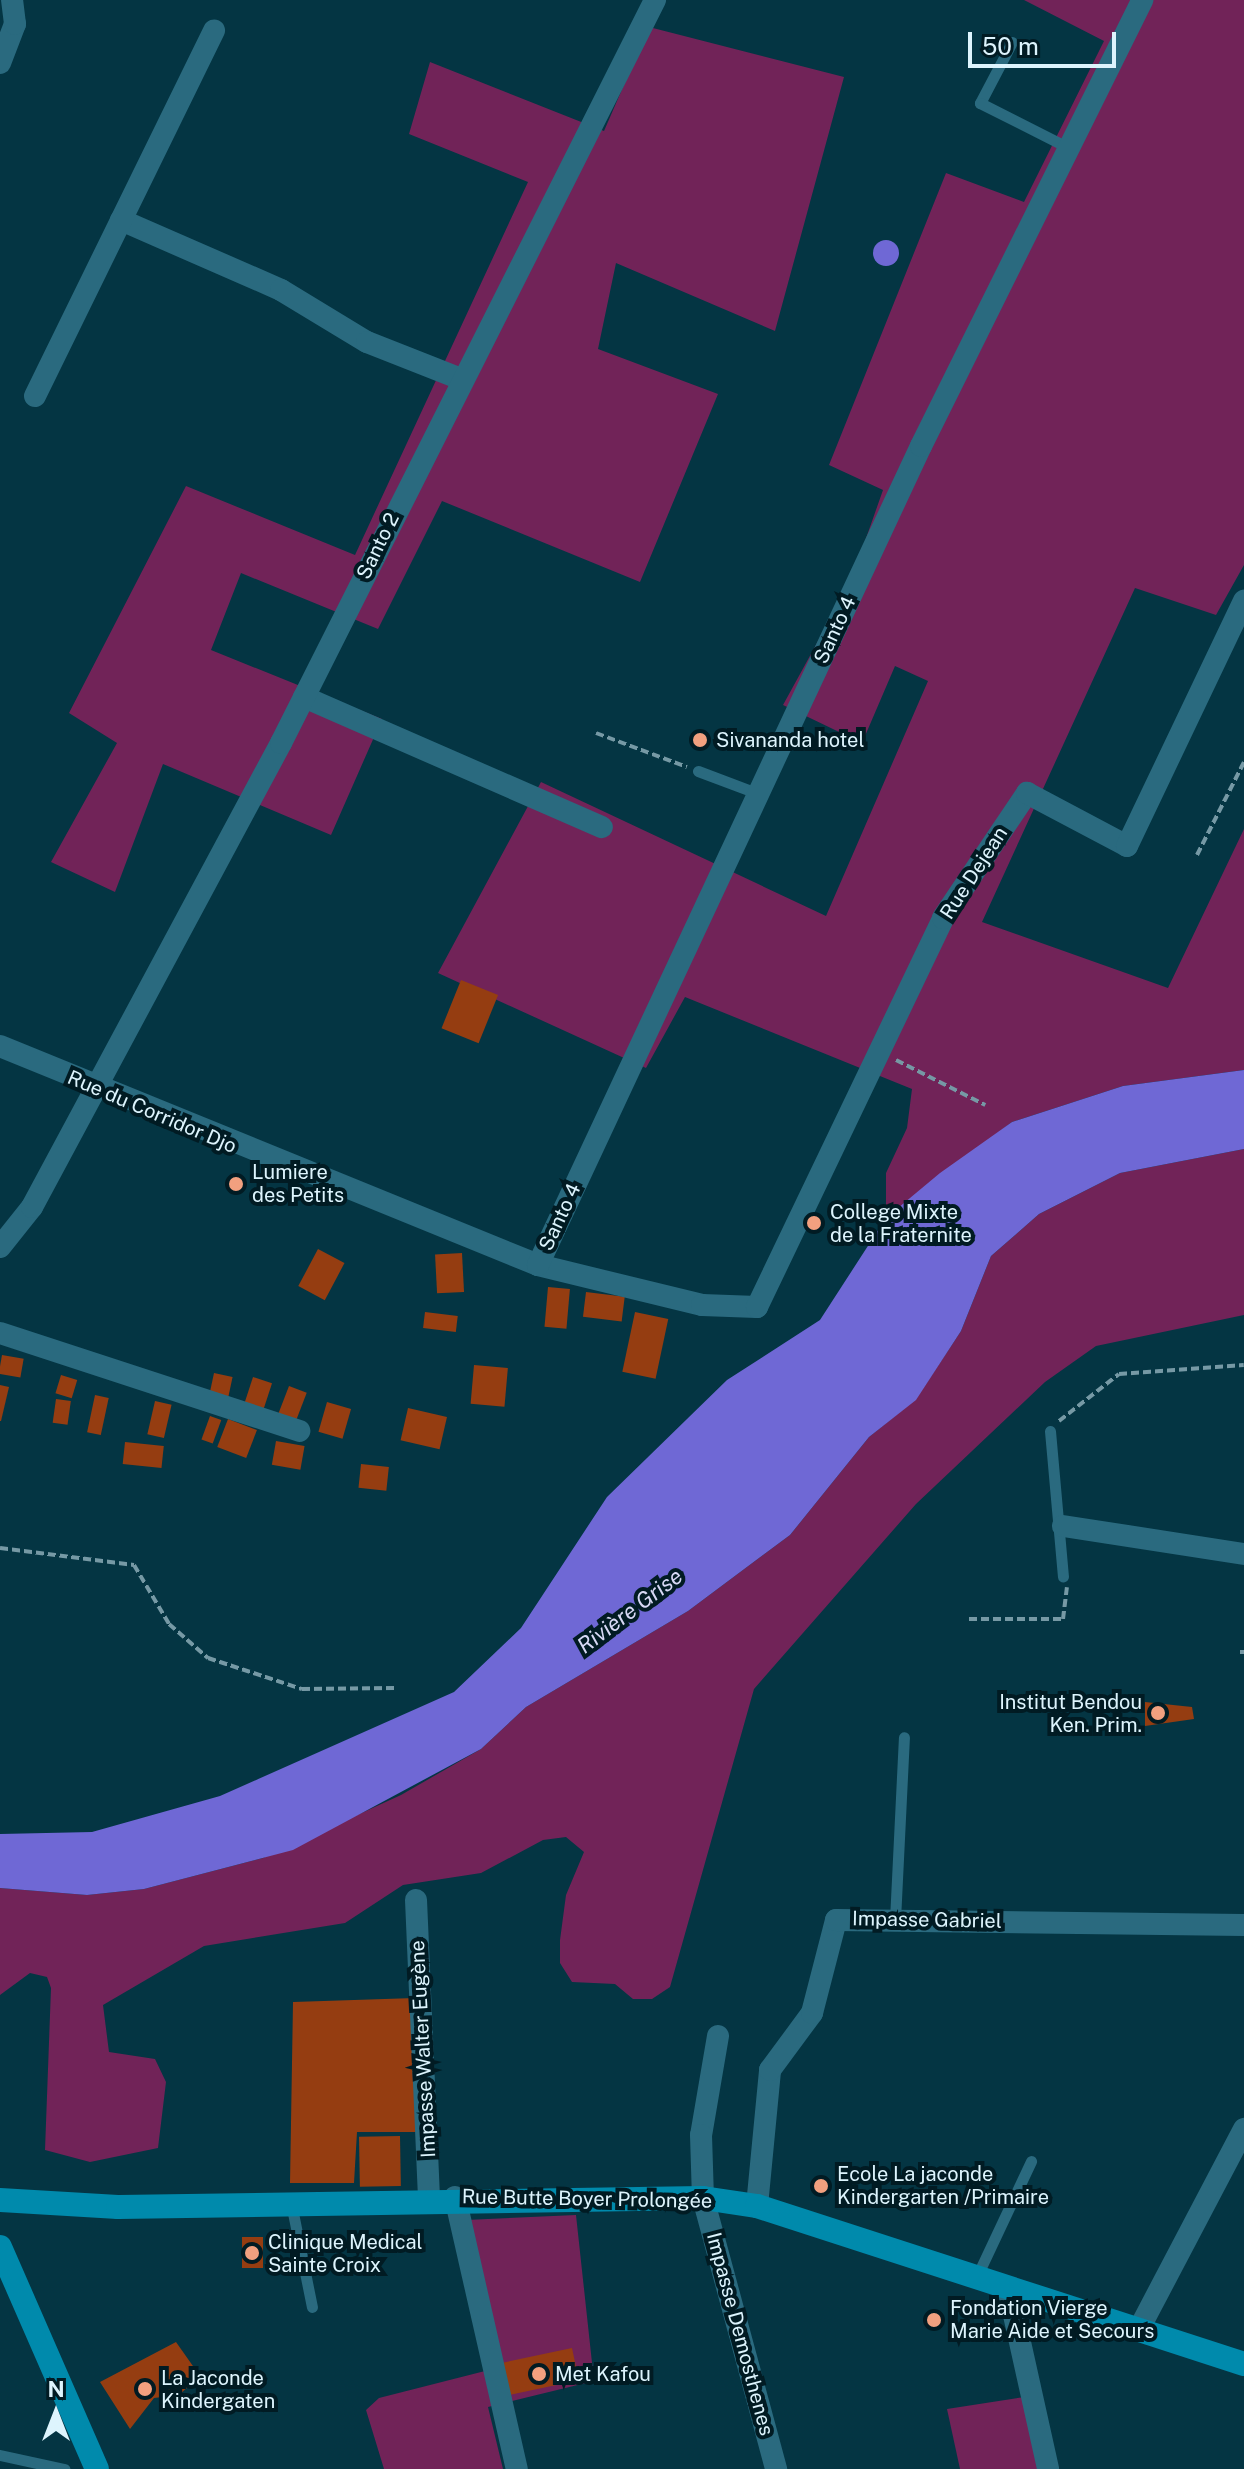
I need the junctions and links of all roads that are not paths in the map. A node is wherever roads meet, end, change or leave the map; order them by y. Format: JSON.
{"nodes":[{"id":1,"x":12,"y":0,"type":"edge"},
{"id":2,"x":655,"y":0,"type":"edge"},
{"id":3,"x":1142,"y":0,"type":"edge"},
{"id":4,"x":214,"y":31,"type":"dead end"},
{"id":5,"x":1012,"y":42,"type":"dead end"},
{"id":6,"x":0,"y":63,"type":"edge"},
{"id":7,"x":1069,"y":148,"type":"junction"},
{"id":8,"x":121,"y":220,"type":"junction"},
{"id":9,"x":461,"y":379,"type":"junction"},
{"id":10,"x":35,"y":396,"type":"dead end"},
{"id":11,"x":1244,"y":601,"type":"edge"},
{"id":12,"x":304,"y":697,"type":"junction"},
{"id":13,"x":698,"y":771,"type":"road end"},
{"id":14,"x":759,"y":794,"type":"junction"},
{"id":15,"x":602,"y":827,"type":"dead end"},
{"id":16,"x":0,"y":1046,"type":"edge"},
{"id":17,"x":95,"y":1090,"type":"junction"},
{"id":18,"x":0,"y":1247,"type":"edge"},
{"id":19,"x":538,"y":1265,"type":"junction"},
{"id":20,"x":764,"y":1304,"type":"joint"},
{"id":21,"x":0,"y":1333,"type":"edge"},
{"id":22,"x":299,"y":1431,"type":"dead end"},
{"id":23,"x":1050,"y":1431,"type":"road end"},
{"id":24,"x":1063,"y":1526,"type":"junction"},
{"id":25,"x":1244,"y":1554,"type":"edge"},
{"id":26,"x":1063,"y":1576,"type":"road end"},
{"id":27,"x":904,"y":1737,"type":"dead end"},
{"id":28,"x":416,"y":1900,"type":"dead end"},
{"id":29,"x":895,"y":1920,"type":"junction"},
{"id":30,"x":1244,"y":1925,"type":"edge"},
{"id":31,"x":718,"y":2036,"type":"dead end"},
{"id":32,"x":1244,"y":2129,"type":"edge"},
{"id":33,"x":1031,"y":2161,"type":"dead end"},
{"id":34,"x":455,"y":2197,"type":"junction"},
{"id":35,"x":703,"y":2198,"type":"junction"},
{"id":36,"x":429,"y":2199,"type":"junction"},
{"id":37,"x":0,"y":2200,"type":"edge"},
{"id":38,"x":291,"y":2203,"type":"junction"},
{"id":39,"x":757,"y":2206,"type":"junction"},
{"id":40,"x":0,"y":2247,"type":"edge"},
{"id":41,"x":977,"y":2276,"type":"junction"},
{"id":42,"x":1008,"y":2288,"type":"junction"},
{"id":43,"x":312,"y":2307,"type":"dead end"},
{"id":44,"x":1139,"y":2329,"type":"junction"},
{"id":45,"x":1244,"y":2364,"type":"edge"},
{"id":46,"x":0,"y":2455,"type":"edge"},
{"id":47,"x":90,"y":2467,"type":"edge"},
{"id":48,"x":28,"y":2468,"type":"edge"},
{"id":49,"x":64,"y":2469,"type":"edge"},
{"id":50,"x":517,"y":2469,"type":"edge"},
{"id":51,"x":776,"y":2469,"type":"edge"},
{"id":52,"x":1048,"y":2469,"type":"edge"}],
"edges":[{"from":1,"to":6,"type":"street"},
{"from":2,"to":9,"type":"street","name":"Santo 2"},
{"from":3,"to":7,"type":"street","name":"Santo 4"},
{"from":4,"to":8,"type":"street"},
{"from":5,"to":7,"type":"lane"},
{"from":7,"to":14,"type":"street","name":"Santo 4"},
{"from":8,"to":9,"type":"street"},
{"from":8,"to":10,"type":"street"},
{"from":9,"to":12,"type":"street","name":"Santo 2"},
{"from":11,"to":20,"type":"street","name":"Rue Dejean"},
{"from":12,"to":15,"type":"street"},
{"from":12,"to":17,"type":"street","name":"Santo 2"},
{"from":13,"to":14,"type":"lane"},
{"from":14,"to":19,"type":"street","name":"Santo 4"},
{"from":16,"to":17,"type":"street","name":"Rue du Corridor Djo"},
{"from":17,"to":18,"type":"street","name":"Santo 2"},
{"from":17,"to":19,"type":"street","name":"Rue du Corridor Djo"},
{"from":19,"to":20,"type":"street","name":"Rue du Corridor Djo"},
{"from":21,"to":22,"type":"street"},
{"from":23,"to":24,"type":"lane"},
{"from":24,"to":25,"type":"street"},
{"from":24,"to":26,"type":"lane"},
{"from":27,"to":29,"type":"lane"},
{"from":28,"to":36,"type":"street","name":"Impasse Walter Eugène"},
{"from":29,"to":30,"type":"street","name":"Impasse Gabriel"},
{"from":29,"to":39,"type":"street","name":"Impasse Gabriel"},
{"from":31,"to":35,"type":"street","name":"Impasse Demosthenes"},
{"from":32,"to":44,"type":"street"},
{"from":33,"to":41,"type":"lane"},
{"from":34,"to":35,"type":"street","name":"Rue Butte Boyer Prolongée"},
{"from":34,"to":36,"type":"street","name":"Rue Butte Boyer Prolongée"},
{"from":34,"to":50,"type":"street"},
{"from":35,"to":39,"type":"street","name":"Rue Butte Boyer Prolongée"},
{"from":35,"to":51,"type":"street","name":"Impasse Demosthenes"},
{"from":36,"to":38,"type":"street","name":"Rue Butte Boyer Prolongée"},
{"from":37,"to":38,"type":"street","name":"Rue Butte Boyer Prolongée"},
{"from":38,"to":43,"type":"lane"},
{"from":39,"to":41,"type":"street","name":"Rue Butte Boyer Prolongée"},
{"from":40,"to":47,"type":"street"},
{"from":41,"to":42,"type":"street","name":"Rue Butte Boyer Prolongée"},
{"from":42,"to":44,"type":"street","name":"Rue Butte Boyer Prolongée"},
{"from":42,"to":52,"type":"street"},
{"from":44,"to":45,"type":"street","name":"Rue Butte Boyer Prolongée"},
{"from":46,"to":48,"type":"lane"},
{"from":48,"to":49,"type":"lane"}]}
